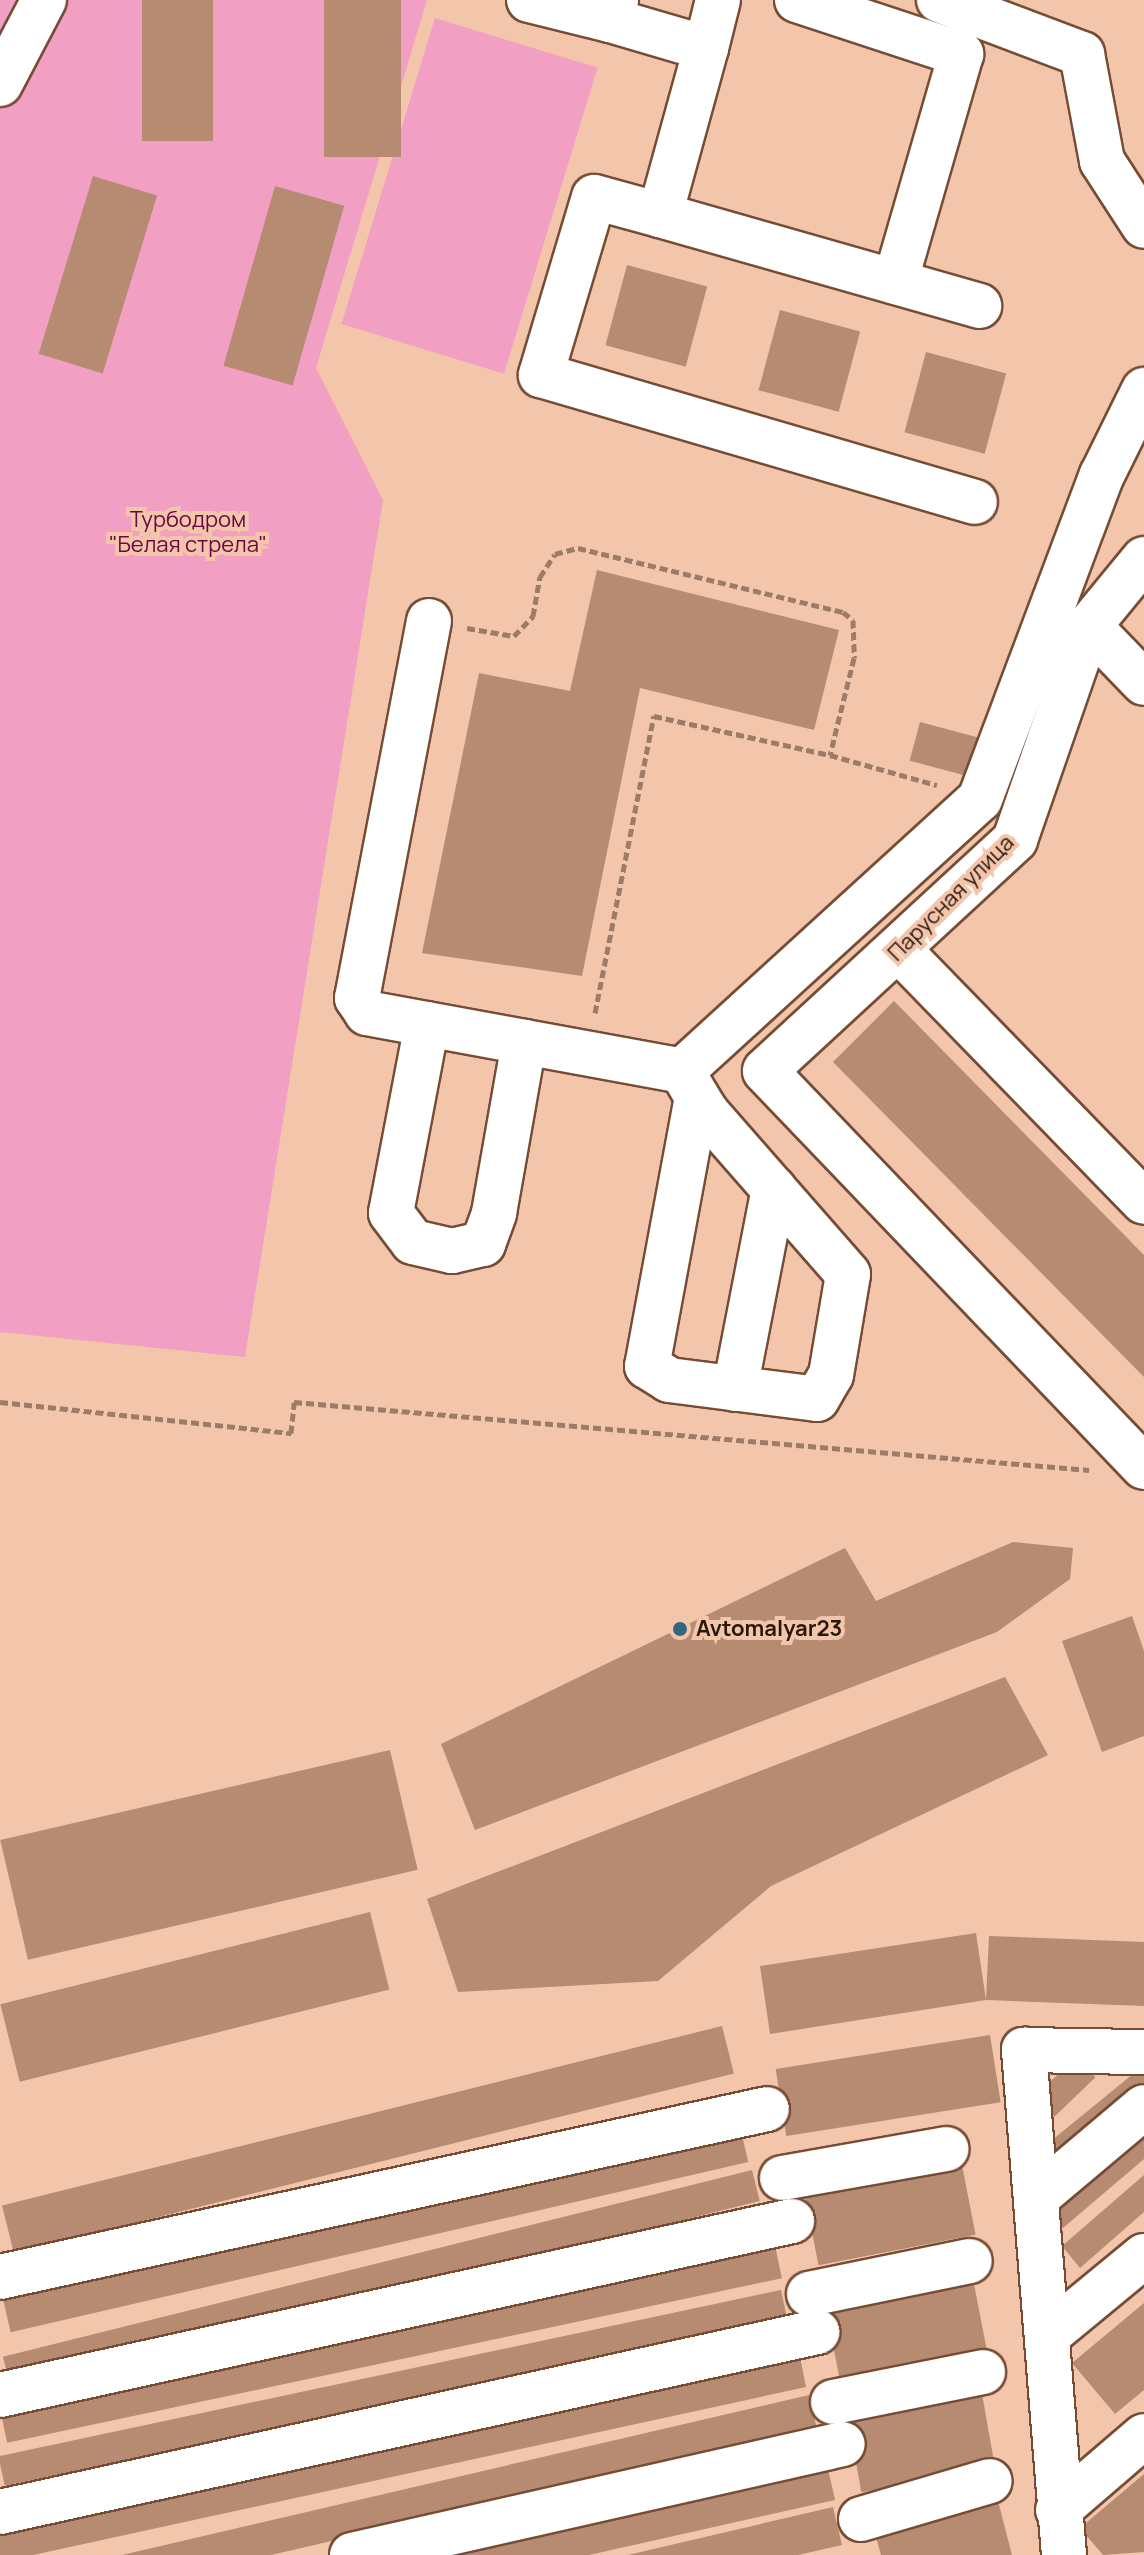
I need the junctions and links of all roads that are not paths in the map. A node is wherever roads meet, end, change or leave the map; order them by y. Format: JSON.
{"nodes":[{"id":1,"x":44,"y":0,"type":"edge"},
{"id":2,"x":529,"y":0,"type":"edge"},
{"id":3,"x":718,"y":0,"type":"edge"},
{"id":4,"x":797,"y":0,"type":"edge"},
{"id":5,"x":939,"y":0,"type":"edge"},
{"id":6,"x":613,"y":10,"type":"edge"},
{"id":7,"x":706,"y":48,"type":"junction"},
{"id":8,"x":0,"y":84,"type":"edge"},
{"id":9,"x":660,"y":215,"type":"junction"},
{"id":10,"x":1144,"y":226,"type":"edge"},
{"id":11,"x":895,"y":282,"type":"junction"},
{"id":12,"x":979,"y":306,"type":"dead end"},
{"id":13,"x":1144,"y":390,"type":"edge"},
{"id":14,"x":975,"y":502,"type":"dead end"},
{"id":15,"x":1144,"y":559,"type":"edge"},
{"id":16,"x":429,"y":621,"type":"road end"},
{"id":17,"x":1089,"y":626,"type":"junction"},
{"id":18,"x":1144,"y":683,"type":"edge"},
{"id":19,"x":899,"y":950,"type":"junction"},
{"id":20,"x":427,"y":1024,"type":"junction"},
{"id":21,"x":524,"y":1042,"type":"junction"},
{"id":22,"x":689,"y":1084,"type":"junction"},
{"id":23,"x":774,"y":1189,"type":"junction"},
{"id":24,"x":1144,"y":1202,"type":"edge"},
{"id":25,"x":735,"y":1389,"type":"junction"},
{"id":26,"x":1135,"y":1458,"type":"edge"},
{"id":27,"x":1144,"y":2052,"type":"edge"},
{"id":28,"x":1144,"y":2107,"type":"edge"},
{"id":29,"x":767,"y":2109,"type":"dead end"},
{"id":30,"x":946,"y":2149,"type":"dead end"},
{"id":31,"x":782,"y":2178,"type":"dead end"},
{"id":32,"x":1036,"y":2198,"type":"junction"},
{"id":33,"x":792,"y":2221,"type":"dead end"},
{"id":34,"x":1144,"y":2256,"type":"edge"},
{"id":35,"x":970,"y":2261,"type":"dead end"},
{"id":36,"x":0,"y":2277,"type":"edge"},
{"id":37,"x":1048,"y":2335,"type":"junction"},
{"id":38,"x":983,"y":2372,"type":"dead end"},
{"id":39,"x":0,"y":2395,"type":"edge"},
{"id":40,"x":833,"y":2402,"type":"dead end"},
{"id":41,"x":1144,"y":2436,"type":"edge"},
{"id":42,"x":843,"y":2444,"type":"dead end"},
{"id":43,"x":990,"y":2481,"type":"dead end"},
{"id":44,"x":1058,"y":2510,"type":"junction"},
{"id":45,"x":0,"y":2512,"type":"edge"},
{"id":46,"x":861,"y":2519,"type":"dead end"},
{"id":47,"x":352,"y":2555,"type":"edge"},
{"id":48,"x":1064,"y":2555,"type":"edge"}],
"edges":[{"from":1,"to":8,"type":"street"},
{"from":2,"to":6,"type":"street"},
{"from":3,"to":7,"type":"street"},
{"from":4,"to":11,"type":"street"},
{"from":5,"to":10,"type":"street"},
{"from":6,"to":7,"type":"street"},
{"from":7,"to":9,"type":"street"},
{"from":9,"to":11,"type":"street"},
{"from":9,"to":14,"type":"street"},
{"from":11,"to":12,"type":"street"},
{"from":13,"to":22,"type":"street"},
{"from":15,"to":17,"type":"street","name":"Парусная улица"},
{"from":16,"to":20,"type":"street"},
{"from":17,"to":18,"type":"street"},
{"from":17,"to":19,"type":"street","name":"Парусная улица"},
{"from":19,"to":24,"type":"street"},
{"from":19,"to":26,"type":"street","name":"Парусная улица"},
{"from":20,"to":21,"type":"street"},
{"from":20,"to":21,"type":"street"},
{"from":21,"to":22,"type":"street"},
{"from":22,"to":23,"type":"street"},
{"from":22,"to":25,"type":"street"},
{"from":23,"to":25,"type":"street"},
{"from":23,"to":25,"type":"street"},
{"from":27,"to":32,"type":"street"},
{"from":28,"to":32,"type":"street"},
{"from":29,"to":36,"type":"street"},
{"from":30,"to":31,"type":"street"},
{"from":32,"to":37,"type":"street"},
{"from":33,"to":39,"type":"street"},
{"from":34,"to":37,"type":"street"},
{"from":35,"to":45,"type":"street"},
{"from":37,"to":44,"type":"street"},
{"from":38,"to":40,"type":"street"},
{"from":41,"to":44,"type":"street"},
{"from":42,"to":47,"type":"street"},
{"from":43,"to":46,"type":"street"},
{"from":44,"to":48,"type":"street"}]}
